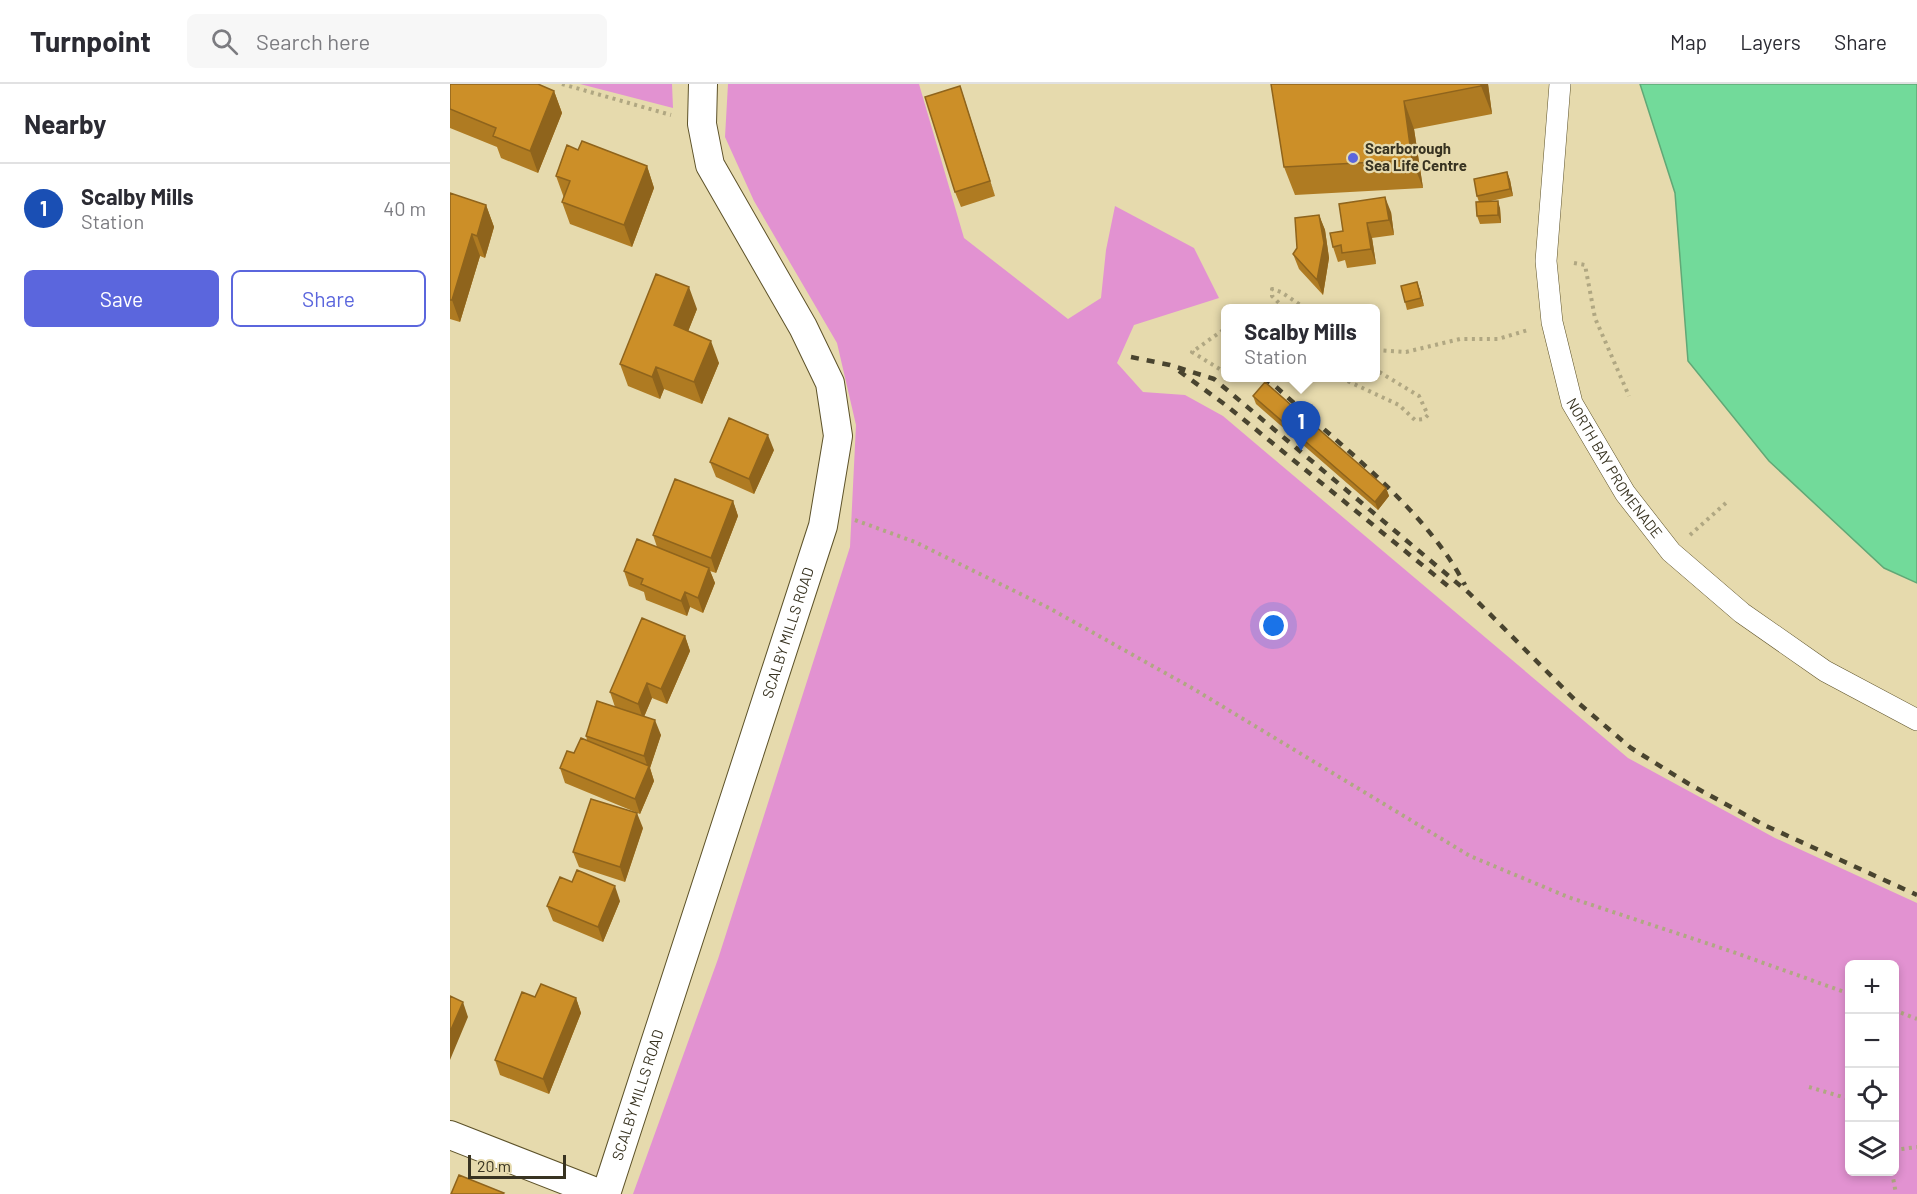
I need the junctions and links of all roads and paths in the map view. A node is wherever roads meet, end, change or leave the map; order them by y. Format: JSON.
{"nodes":[{"id":1,"x":562,"y":84,"type":"edge"},
{"id":2,"x":702,"y":84,"type":"edge"},
{"id":3,"x":1560,"y":84,"type":"edge"},
{"id":4,"x":702,"y":124,"type":"junction"},
{"id":5,"x":1546,"y":261,"type":"junction"},
{"id":6,"x":1279,"y":304,"type":"edge"},
{"id":7,"x":1298,"y":304,"type":"edge"},
{"id":8,"x":1552,"y":322,"type":"junction"},
{"id":9,"x":1221,"y":332,"type":"edge"},
{"id":10,"x":1380,"y":350,"type":"edge"},
{"id":11,"x":1221,"y":370,"type":"edge"},
{"id":12,"x":1380,"y":372,"type":"edge"},
{"id":13,"x":1350,"y":382,"type":"edge"},
{"id":14,"x":1629,"y":396,"type":"dead end"},
{"id":15,"x":1725,"y":503,"type":"dead end"},
{"id":16,"x":826,"y":509,"type":"junction"},
{"id":17,"x":1671,"y":552,"type":"junction"},
{"id":18,"x":1917,"y":720,"type":"edge"},
{"id":19,"x":1845,"y":992,"type":"edge"},
{"id":20,"x":1899,"y":1012,"type":"edge"},
{"id":21,"x":1917,"y":1019,"type":"edge"},
{"id":22,"x":1809,"y":1088,"type":"dead end"},
{"id":23,"x":1845,"y":1098,"type":"edge"},
{"id":24,"x":450,"y":1135,"type":"edge"},
{"id":25,"x":1917,"y":1148,"type":"edge"},
{"id":26,"x":1899,"y":1150,"type":"edge"},
{"id":27,"x":1893,"y":1176,"type":"edge"},
{"id":28,"x":601,"y":1194,"type":"edge"},
{"id":29,"x":606,"y":1194,"type":"edge"},
{"id":30,"x":1896,"y":1194,"type":"edge"}],
"edges":[{"from":1,"to":4,"type":"path"},
{"from":2,"to":4,"type":"street","name":"SCALBY MILLS ROAD"},
{"from":3,"to":5,"type":"street","name":"NORTH BAY PROMENADE"},
{"from":4,"to":16,"type":"street","name":"SCALBY MILLS ROAD"},
{"from":5,"to":8,"type":"street","name":"NORTH BAY PROMENADE"},
{"from":5,"to":14,"type":"path"},
{"from":6,"to":7,"type":"path"},
{"from":8,"to":10,"type":"path"},
{"from":8,"to":17,"type":"street","name":"NORTH BAY PROMENADE"},
{"from":9,"to":11,"type":"path"},
{"from":12,"to":13,"type":"path"},
{"from":15,"to":17,"type":"path"},
{"from":16,"to":19,"type":"path"},
{"from":16,"to":29,"type":"street","name":"SCALBY MILLS ROAD"},
{"from":17,"to":18,"type":"street","name":"NORTH BAY PROMENADE"},
{"from":20,"to":21,"type":"path"},
{"from":22,"to":23,"type":"path"},
{"from":24,"to":28,"type":"street"},
{"from":25,"to":26,"type":"path"},
{"from":27,"to":30,"type":"path"}]}
